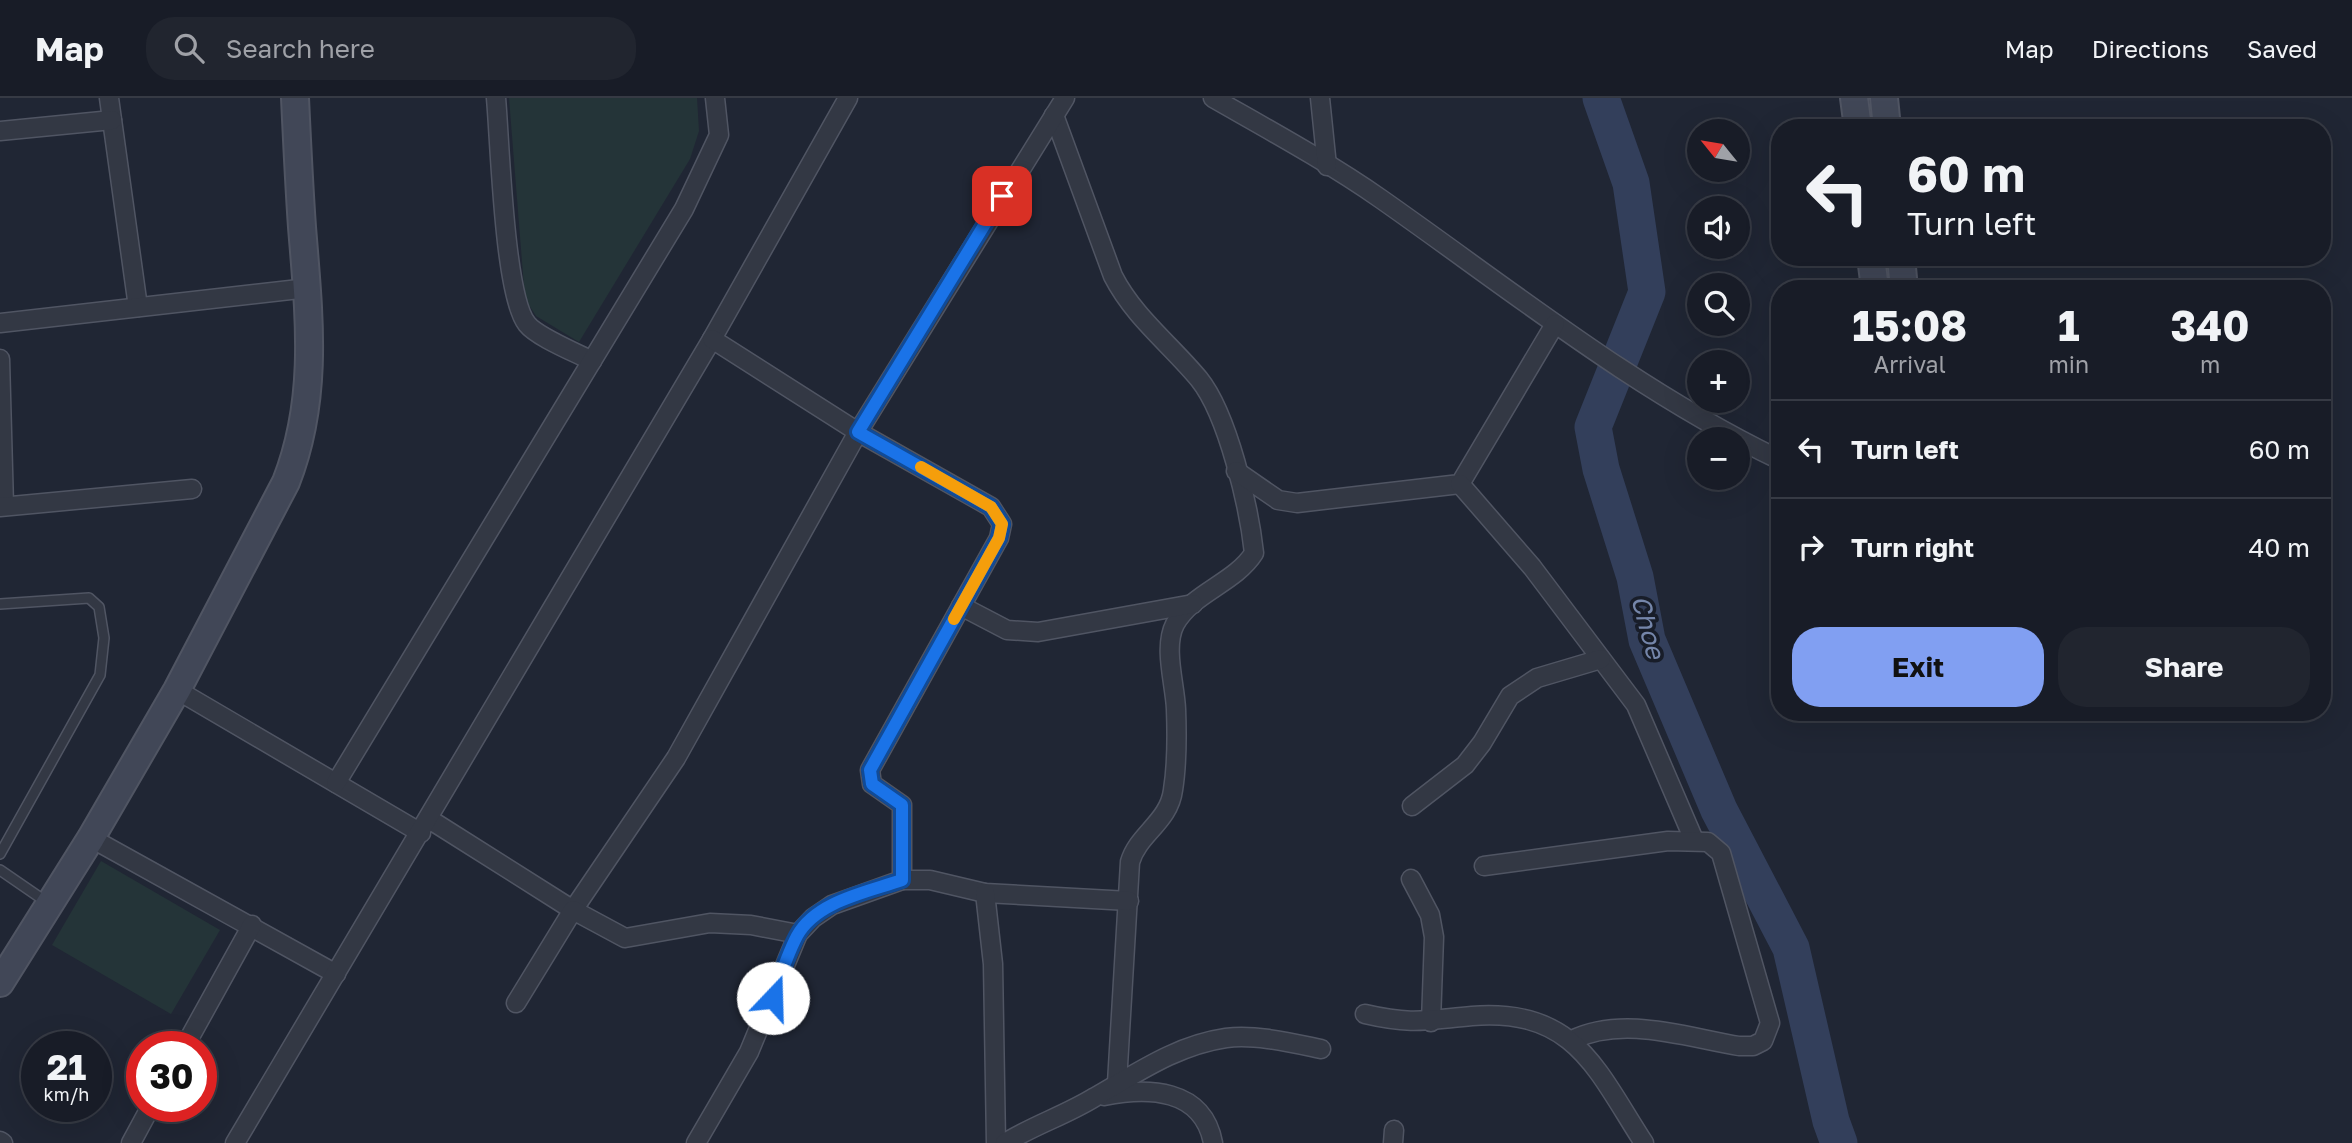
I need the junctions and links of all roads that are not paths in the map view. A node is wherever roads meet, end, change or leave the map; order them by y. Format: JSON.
{"nodes":[{"id":1,"x":109,"y":98,"type":"edge"},
{"id":2,"x":295,"y":98,"type":"edge"},
{"id":3,"x":496,"y":98,"type":"edge"},
{"id":4,"x":715,"y":98,"type":"edge"},
{"id":5,"x":848,"y":98,"type":"edge"},
{"id":6,"x":1065,"y":98,"type":"edge"},
{"id":7,"x":1213,"y":98,"type":"edge"},
{"id":8,"x":1320,"y":98,"type":"edge"},
{"id":9,"x":1854,"y":98,"type":"edge"},
{"id":10,"x":1884,"y":98,"type":"edge"},
{"id":11,"x":1054,"y":115,"type":"junction"},
{"id":12,"x":1857,"y":119,"type":"edge"},
{"id":13,"x":1886,"y":119,"type":"edge"},
{"id":14,"x":112,"y":120,"type":"junction"},
{"id":15,"x":0,"y":131,"type":"edge"},
{"id":16,"x":1327,"y":166,"type":"junction"},
{"id":17,"x":308,"y":288,"type":"junction"},
{"id":18,"x":138,"y":307,"type":"junction"},
{"id":19,"x":0,"y":323,"type":"edge"},
{"id":20,"x":1555,"y":324,"type":"junction"},
{"id":21,"x":712,"y":339,"type":"junction"},
{"id":22,"x":0,"y":359,"type":"edge"},
{"id":23,"x":592,"y":361,"type":"junction"},
{"id":24,"x":858,"y":432,"type":"junction"},
{"id":25,"x":1771,"y":455,"type":"edge"},
{"id":26,"x":1236,"y":471,"type":"junction"},
{"id":27,"x":1460,"y":484,"type":"junction"},
{"id":28,"x":192,"y":489,"type":"dead end"},
{"id":29,"x":2,"y":506,"type":"edge"},
{"id":30,"x":0,"y":604,"type":"edge"},
{"id":31,"x":1193,"y":604,"type":"junction"},
{"id":32,"x":961,"y":606,"type":"junction"},
{"id":33,"x":1601,"y":659,"type":"junction"},
{"id":34,"x":177,"y":690,"type":"junction"},
{"id":35,"x":336,"y":783,"type":"junction"},
{"id":36,"x":1412,"y":806,"type":"dead end"},
{"id":37,"x":425,"y":826,"type":"junction"},
{"id":38,"x":91,"y":838,"type":"junction"},
{"id":39,"x":1694,"y":840,"type":"junction"},
{"id":40,"x":0,"y":854,"type":"edge"},
{"id":41,"x":1484,"y":866,"type":"dead end"},
{"id":42,"x":0,"y":870,"type":"edge"},
{"id":43,"x":1411,"y":879,"type":"dead end"},
{"id":44,"x":902,"y":880,"type":"junction"},
{"id":45,"x":985,"y":893,"type":"junction"},
{"id":46,"x":1129,"y":901,"type":"junction"},
{"id":47,"x":49,"y":904,"type":"junction"},
{"id":48,"x":573,"y":910,"type":"junction"},
{"id":49,"x":252,"y":925,"type":"junction"},
{"id":50,"x":798,"y":933,"type":"junction"},
{"id":51,"x":336,"y":974,"type":"junction"},
{"id":52,"x":0,"y":983,"type":"edge"},
{"id":53,"x":516,"y":1003,"type":"dead end"},
{"id":54,"x":1365,"y":1014,"type":"dead end"},
{"id":55,"x":1431,"y":1022,"type":"junction"},
{"id":56,"x":193,"y":1031,"type":"edge"},
{"id":57,"x":1572,"y":1040,"type":"junction"},
{"id":58,"x":1321,"y":1049,"type":"dead end"},
{"id":59,"x":1117,"y":1083,"type":"junction"},
{"id":60,"x":1094,"y":1098,"type":"junction"},
{"id":61,"x":143,"y":1122,"type":"edge"},
{"id":62,"x":131,"y":1143,"type":"edge"},
{"id":63,"x":235,"y":1143,"type":"edge"},
{"id":64,"x":696,"y":1143,"type":"edge"},
{"id":65,"x":996,"y":1143,"type":"edge"},
{"id":66,"x":1005,"y":1143,"type":"edge"},
{"id":67,"x":1213,"y":1143,"type":"edge"},
{"id":68,"x":1644,"y":1143,"type":"edge"}],
"edges":[{"from":1,"to":14,"type":"street"},
{"from":2,"to":17,"type":"street"},
{"from":3,"to":23,"type":"street"},
{"from":4,"to":23,"type":"street"},
{"from":5,"to":21,"type":"street"},
{"from":6,"to":11,"type":"street"},
{"from":7,"to":16,"type":"street"},
{"from":8,"to":16,"type":"street"},
{"from":9,"to":12,"type":"street"},
{"from":10,"to":13,"type":"street"},
{"from":11,"to":24,"type":"street"},
{"from":11,"to":26,"type":"street"},
{"from":14,"to":15,"type":"street"},
{"from":14,"to":18,"type":"street"},
{"from":16,"to":20,"type":"street"},
{"from":17,"to":18,"type":"street"},
{"from":17,"to":34,"type":"street"},
{"from":18,"to":19,"type":"street"},
{"from":20,"to":25,"type":"street"},
{"from":20,"to":27,"type":"street"},
{"from":21,"to":24,"type":"street"},
{"from":21,"to":37,"type":"street"},
{"from":22,"to":29,"type":"street"},
{"from":23,"to":35,"type":"street"},
{"from":24,"to":32,"type":"street"},
{"from":24,"to":48,"type":"street"},
{"from":26,"to":27,"type":"street"},
{"from":26,"to":31,"type":"street"},
{"from":27,"to":33,"type":"street"},
{"from":28,"to":29,"type":"street"},
{"from":30,"to":40,"type":"lane"},
{"from":31,"to":32,"type":"street"},
{"from":31,"to":46,"type":"street"},
{"from":32,"to":44,"type":"street"},
{"from":33,"to":36,"type":"street"},
{"from":33,"to":39,"type":"street"},
{"from":34,"to":35,"type":"street"},
{"from":34,"to":38,"type":"street"},
{"from":35,"to":37,"type":"street"},
{"from":37,"to":48,"type":"street"},
{"from":37,"to":51,"type":"street"},
{"from":38,"to":47,"type":"street"},
{"from":38,"to":49,"type":"street"},
{"from":39,"to":41,"type":"street"},
{"from":39,"to":57,"type":"street"},
{"from":42,"to":47,"type":"lane"},
{"from":43,"to":55,"type":"street"},
{"from":44,"to":45,"type":"street"},
{"from":44,"to":50,"type":"street"},
{"from":45,"to":46,"type":"street"},
{"from":45,"to":65,"type":"street"},
{"from":46,"to":59,"type":"street"},
{"from":47,"to":52,"type":"street"},
{"from":48,"to":50,"type":"street"},
{"from":48,"to":53,"type":"street"},
{"from":49,"to":51,"type":"street"},
{"from":49,"to":56,"type":"street"},
{"from":50,"to":64,"type":"street"},
{"from":51,"to":63,"type":"street"},
{"from":54,"to":55,"type":"street"},
{"from":55,"to":57,"type":"street"},
{"from":57,"to":68,"type":"street"},
{"from":58,"to":59,"type":"street"},
{"from":59,"to":60,"type":"street"},
{"from":60,"to":66,"type":"street"},
{"from":60,"to":67,"type":"street"},
{"from":61,"to":62,"type":"street"}]}
